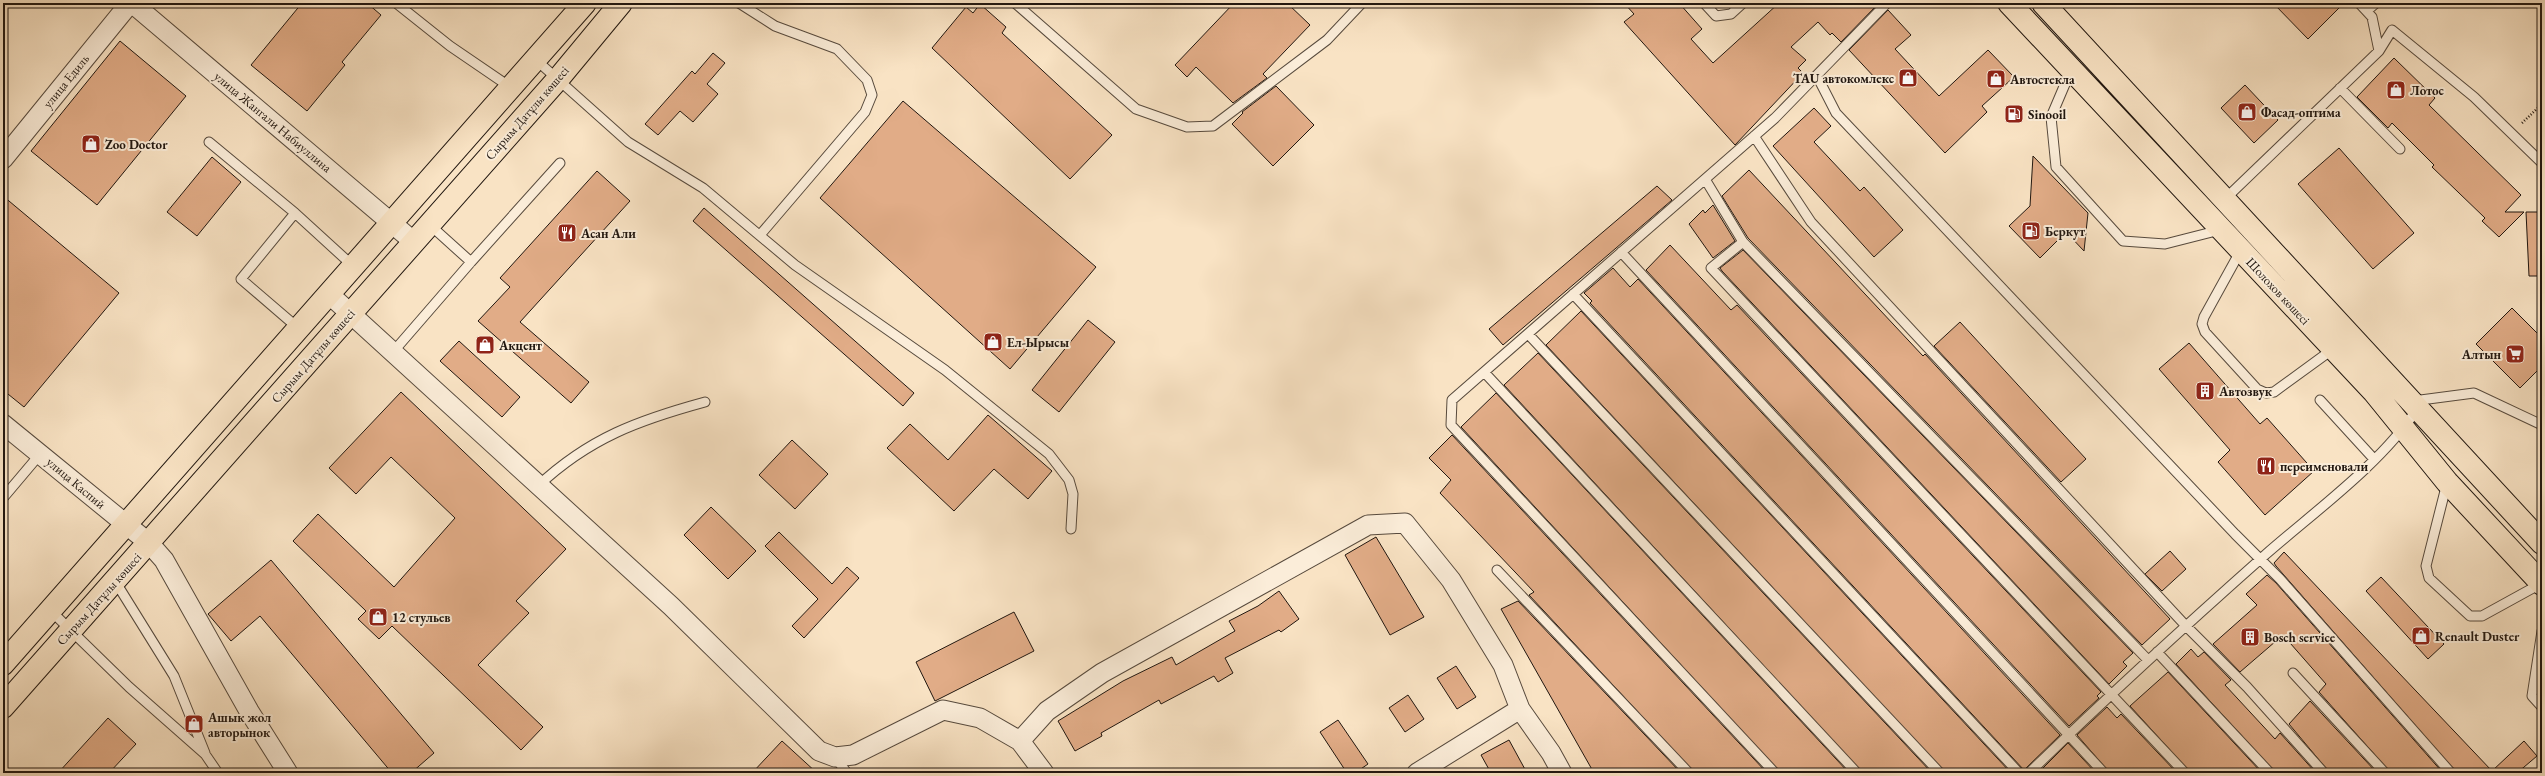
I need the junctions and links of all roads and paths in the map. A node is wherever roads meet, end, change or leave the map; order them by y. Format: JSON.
{"nodes":[{"id":1,"x":131,"y":3,"type":"edge"},
{"id":2,"x":396,"y":3,"type":"edge"},
{"id":3,"x":585,"y":3,"type":"edge"},
{"id":4,"x":620,"y":3,"type":"edge"},
{"id":5,"x":739,"y":3,"type":"edge"},
{"id":6,"x":1015,"y":3,"type":"edge"},
{"id":7,"x":1362,"y":3,"type":"edge"},
{"id":8,"x":1704,"y":3,"type":"edge"},
{"id":9,"x":1743,"y":3,"type":"edge"},
{"id":10,"x":1887,"y":3,"type":"edge"},
{"id":11,"x":2010,"y":3,"type":"edge"},
{"id":12,"x":2043,"y":3,"type":"edge"},
{"id":13,"x":2359,"y":3,"type":"edge"},
{"id":14,"x":2376,"y":3,"type":"edge"},
{"id":15,"x":2367,"y":11,"type":"junction"},
{"id":16,"x":2379,"y":51,"type":"junction"},
{"id":17,"x":535,"y":59,"type":"junction"},
{"id":18,"x":2071,"y":69,"type":"junction"},
{"id":19,"x":1817,"y":76,"type":"junction"},
{"id":20,"x":558,"y":79,"type":"junction"},
{"id":21,"x":510,"y":87,"type":"junction"},
{"id":22,"x":2340,"y":88,"type":"junction"},
{"id":23,"x":2542,"y":104,"type":"edge"},
{"id":24,"x":2512,"y":134,"type":"junction"},
{"id":25,"x":1754,"y":136,"type":"junction"},
{"id":26,"x":209,"y":142,"type":"dead end"},
{"id":27,"x":2400,"y":149,"type":"dead end"},
{"id":28,"x":3,"y":159,"type":"edge"},
{"id":29,"x":560,"y":163,"type":"dead end"},
{"id":30,"x":2542,"y":163,"type":"edge"},
{"id":31,"x":1705,"y":179,"type":"junction"},
{"id":32,"x":2224,"y":200,"type":"junction"},
{"id":33,"x":295,"y":213,"type":"junction"},
{"id":34,"x":392,"y":222,"type":"junction"},
{"id":35,"x":430,"y":225,"type":"junction"},
{"id":36,"x":2221,"y":229,"type":"junction"},
{"id":37,"x":760,"y":236,"type":"junction"},
{"id":38,"x":414,"y":242,"type":"junction"},
{"id":39,"x":1743,"y":242,"type":"junction"},
{"id":40,"x":2241,"y":250,"type":"junction"},
{"id":41,"x":1621,"y":252,"type":"junction"},
{"id":42,"x":471,"y":262,"type":"junction"},
{"id":43,"x":353,"y":266,"type":"junction"},
{"id":44,"x":329,"y":294,"type":"junction"},
{"id":45,"x":1573,"y":294,"type":"junction"},
{"id":46,"x":351,"y":313,"type":"junction"},
{"id":47,"x":298,"y":328,"type":"junction"},
{"id":48,"x":1528,"y":334,"type":"junction"},
{"id":49,"x":2333,"y":349,"type":"junction"},
{"id":50,"x":393,"y":352,"type":"junction"},
{"id":51,"x":1484,"y":372,"type":"junction"},
{"id":52,"x":2320,"y":400,"type":"dead end"},
{"id":53,"x":705,"y":402,"type":"dead end"},
{"id":54,"x":2414,"y":405,"type":"junction"},
{"id":55,"x":3,"y":424,"type":"edge"},
{"id":56,"x":2542,"y":425,"type":"edge"},
{"id":57,"x":2403,"y":429,"type":"junction"},
{"id":58,"x":40,"y":453,"type":"junction"},
{"id":59,"x":2373,"y":458,"type":"junction"},
{"id":60,"x":2447,"y":482,"type":"junction"},
{"id":61,"x":538,"y":486,"type":"junction"},
{"id":62,"x":3,"y":498,"type":"edge"},
{"id":63,"x":126,"y":524,"type":"junction"},
{"id":64,"x":1071,"y":529,"type":"dead end"},
{"id":65,"x":149,"y":543,"type":"junction"},
{"id":66,"x":2542,"y":543,"type":"edge"},
{"id":67,"x":2261,"y":559,"type":"junction"},
{"id":68,"x":1497,"y":570,"type":"dead end"},
{"id":69,"x":115,"y":581,"type":"junction"},
{"id":70,"x":2542,"y":584,"type":"edge"},
{"id":71,"x":50,"y":610,"type":"junction"},
{"id":72,"x":2186,"y":626,"type":"junction"},
{"id":73,"x":71,"y":631,"type":"junction"},
{"id":74,"x":2542,"y":631,"type":"edge"},
{"id":75,"x":2157,"y":652,"type":"junction"},
{"id":76,"x":2148,"y":660,"type":"junction"},
{"id":77,"x":3,"y":664,"type":"edge"},
{"id":78,"x":2293,"y":673,"type":"dead end"},
{"id":79,"x":2111,"y":694,"type":"junction"},
{"id":80,"x":3,"y":707,"type":"edge"},
{"id":81,"x":2542,"y":707,"type":"edge"},
{"id":82,"x":1520,"y":710,"type":"junction"},
{"id":83,"x":2068,"y":735,"type":"junction"},
{"id":84,"x":1020,"y":741,"type":"junction"},
{"id":85,"x":205,"y":754,"type":"junction"},
{"id":86,"x":835,"y":757,"type":"junction"},
{"id":87,"x":218,"y":773,"type":"edge"},
{"id":88,"x":288,"y":773,"type":"edge"},
{"id":89,"x":847,"y":773,"type":"edge"},
{"id":90,"x":1044,"y":773,"type":"edge"},
{"id":91,"x":1418,"y":773,"type":"edge"},
{"id":92,"x":1562,"y":773,"type":"edge"},
{"id":93,"x":1689,"y":773,"type":"edge"},
{"id":94,"x":1775,"y":773,"type":"edge"},
{"id":95,"x":1857,"y":773,"type":"edge"},
{"id":96,"x":1940,"y":773,"type":"edge"},
{"id":97,"x":2019,"y":773,"type":"edge"},
{"id":98,"x":2029,"y":773,"type":"edge"},
{"id":99,"x":2104,"y":773,"type":"edge"},
{"id":100,"x":2185,"y":773,"type":"edge"},
{"id":101,"x":2270,"y":773,"type":"edge"},
{"id":102,"x":2324,"y":773,"type":"edge"},
{"id":103,"x":2384,"y":773,"type":"edge"},
{"id":104,"x":2451,"y":773,"type":"edge"}],
"edges":[{"from":1,"to":28,"type":"street","name":"улица Едиль"},
{"from":1,"to":34,"type":"street","name":"улица Жангали Набиуллина"},
{"from":2,"to":21,"type":"lane"},
{"from":3,"to":17,"type":"highway"},
{"from":4,"to":20,"type":"highway","name":"Сырым Датұлы көшесі"},
{"from":5,"to":37,"type":"lane"},
{"from":6,"to":7,"type":"lane"},
{"from":8,"to":9,"type":"lane"},
{"from":10,"to":19,"type":"lane"},
{"from":11,"to":18,"type":"highway","name":"Шолохов көшесі"},
{"from":12,"to":32,"type":"highway","name":"Шолохов көшесі"},
{"from":13,"to":15,"type":"lane"},
{"from":14,"to":15,"type":"lane"},
{"from":15,"to":16,"type":"lane"},
{"from":16,"to":22,"type":"lane"},
{"from":16,"to":24,"type":"lane"},
{"from":17,"to":20,"type":"lane"},
{"from":17,"to":21,"type":"highway"},
{"from":18,"to":36,"type":"highway","name":"Шолохов көшесі"},
{"from":18,"to":36,"type":"lane"},
{"from":19,"to":25,"type":"lane"},
{"from":19,"to":67,"type":"lane"},
{"from":20,"to":35,"type":"highway","name":"Сырым Датұлы көшесі"},
{"from":20,"to":37,"type":"lane"},
{"from":21,"to":34,"type":"highway"},
{"from":22,"to":27,"type":"lane"},
{"from":22,"to":32,"type":"lane"},
{"from":23,"to":24,"type":"path"},
{"from":24,"to":30,"type":"lane"},
{"from":25,"to":31,"type":"lane"},
{"from":25,"to":72,"type":"lane"},
{"from":26,"to":33,"type":"lane"},
{"from":29,"to":42,"type":"lane"},
{"from":31,"to":39,"type":"lane"},
{"from":31,"to":41,"type":"lane"},
{"from":32,"to":54,"type":"highway","name":"Шолохов көшесі"},
{"from":33,"to":43,"type":"lane"},
{"from":33,"to":47,"type":"lane"},
{"from":34,"to":38,"type":"street","name":"улица Жангали Набиуллина"},
{"from":34,"to":43,"type":"highway"},
{"from":35,"to":38,"type":"highway","name":"Сырым Датұлы көшесі"},
{"from":35,"to":42,"type":"lane"},
{"from":36,"to":40,"type":"highway","name":"Шолохов көшесі"},
{"from":37,"to":64,"type":"lane"},
{"from":38,"to":46,"type":"highway","name":"Сырым Датұлы көшесі"},
{"from":39,"to":76,"type":"lane"},
{"from":39,"to":79,"type":"lane"},
{"from":40,"to":49,"type":"highway","name":"Шолохов көшесі"},
{"from":40,"to":49,"type":"lane"},
{"from":41,"to":45,"type":"lane"},
{"from":41,"to":83,"type":"lane"},
{"from":42,"to":50,"type":"lane"},
{"from":43,"to":44,"type":"highway"},
{"from":44,"to":46,"type":"street"},
{"from":44,"to":47,"type":"highway"},
{"from":45,"to":48,"type":"lane"},
{"from":45,"to":97,"type":"lane"},
{"from":46,"to":50,"type":"street"},
{"from":46,"to":65,"type":"highway","name":"Сырым Датұлы көшесі"},
{"from":47,"to":63,"type":"highway"},
{"from":48,"to":51,"type":"lane"},
{"from":48,"to":96,"type":"lane"},
{"from":49,"to":57,"type":"highway","name":"Шолохов көшесі"},
{"from":50,"to":61,"type":"street"},
{"from":51,"to":94,"type":"lane"},
{"from":51,"to":95,"type":"lane"},
{"from":52,"to":59,"type":"lane"},
{"from":53,"to":61,"type":"lane"},
{"from":54,"to":56,"type":"lane"},
{"from":54,"to":57,"type":"lane"},
{"from":54,"to":66,"type":"highway","name":"Шолохов көшесі"},
{"from":55,"to":58,"type":"street","name":"улица Каспий"},
{"from":57,"to":59,"type":"lane"},
{"from":57,"to":60,"type":"highway","name":"Шолохов көшесі"},
{"from":58,"to":62,"type":"lane"},
{"from":58,"to":63,"type":"street","name":"улица Каспий"},
{"from":59,"to":67,"type":"lane"},
{"from":60,"to":70,"type":"highway","name":"Шолохов көшесі"},
{"from":60,"to":70,"type":"lane"},
{"from":61,"to":86,"type":"street"},
{"from":63,"to":65,"type":"street","name":"улица Каспий"},
{"from":63,"to":71,"type":"highway"},
{"from":65,"to":69,"type":"highway","name":"Сырым Датұлы көшесі"},
{"from":65,"to":88,"type":"street","name":"улица Каспий"},
{"from":67,"to":72,"type":"lane"},
{"from":67,"to":104,"type":"lane"},
{"from":68,"to":93,"type":"lane"},
{"from":69,"to":73,"type":"highway","name":"Сырым Датұлы көшесі"},
{"from":69,"to":85,"type":"lane"},
{"from":71,"to":73,"type":"lane"},
{"from":71,"to":77,"type":"highway"},
{"from":72,"to":75,"type":"lane"},
{"from":72,"to":102,"type":"lane"},
{"from":73,"to":80,"type":"highway","name":"Сырым Датұлы көшесі"},
{"from":73,"to":85,"type":"lane"},
{"from":74,"to":81,"type":"lane"},
{"from":75,"to":76,"type":"lane"},
{"from":75,"to":101,"type":"lane"},
{"from":76,"to":79,"type":"lane"},
{"from":78,"to":103,"type":"lane"},
{"from":79,"to":83,"type":"lane"},
{"from":79,"to":100,"type":"lane"},
{"from":82,"to":84,"type":"street"},
{"from":82,"to":91,"type":"street"},
{"from":82,"to":92,"type":"street"},
{"from":83,"to":98,"type":"lane"},
{"from":83,"to":99,"type":"lane"},
{"from":84,"to":86,"type":"street"},
{"from":84,"to":90,"type":"street"},
{"from":85,"to":87,"type":"lane"},
{"from":86,"to":89,"type":"lane"}]}
